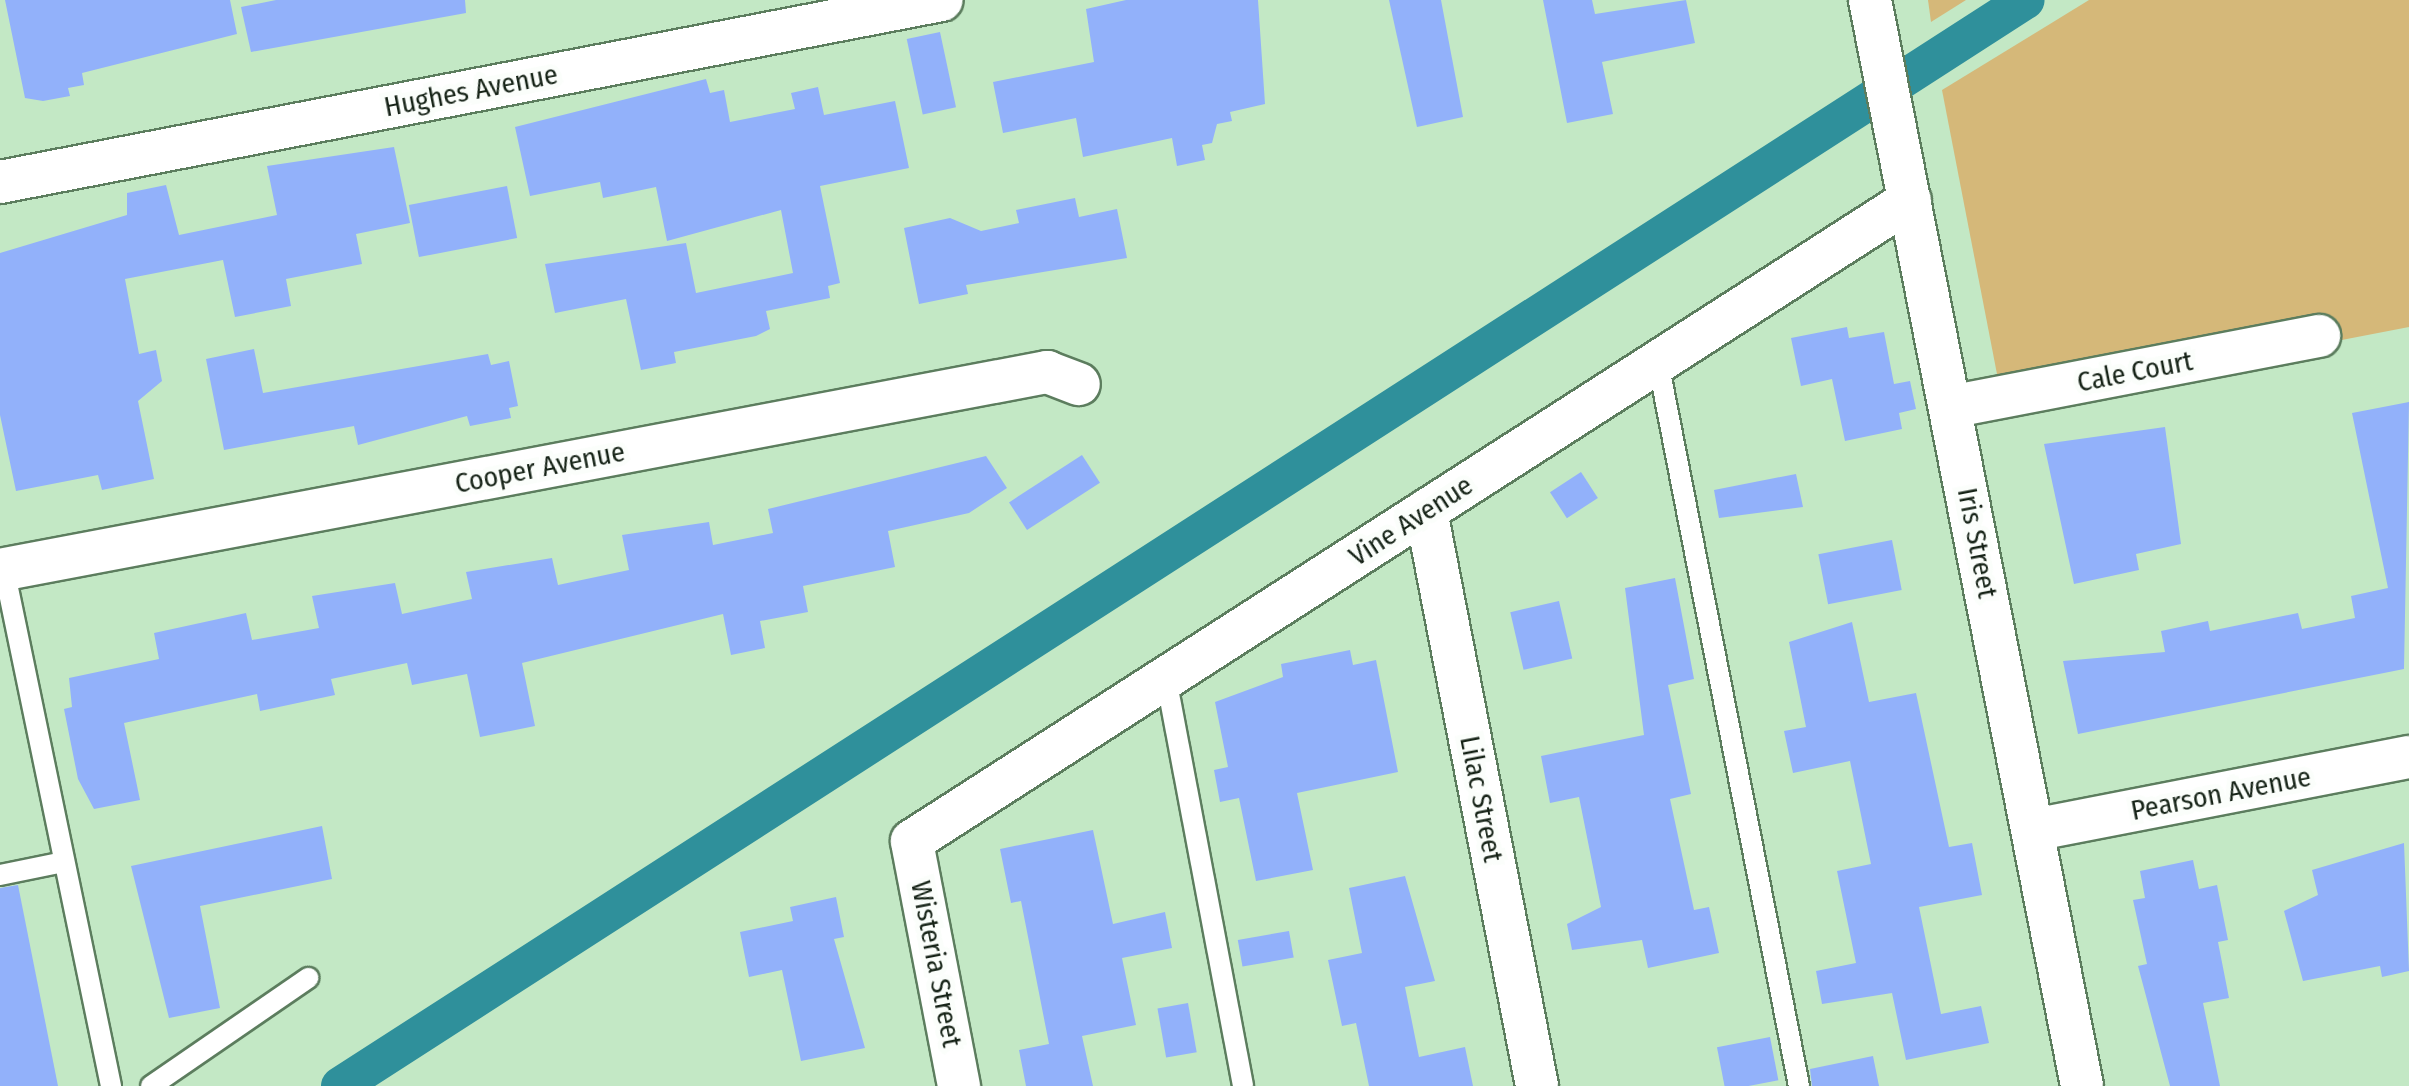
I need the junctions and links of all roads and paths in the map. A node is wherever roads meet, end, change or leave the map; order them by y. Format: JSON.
{"nodes":[{"id":1,"x":942,"y":0,"type":"edge"},
{"id":2,"x":1870,"y":0,"type":"edge"},
{"id":3,"x":771,"y":17,"type":"edge"},
{"id":4,"x":0,"y":182,"type":"edge"},
{"id":5,"x":1910,"y":200,"type":"junction"},
{"id":6,"x":2320,"y":336,"type":"dead end"},
{"id":7,"x":1658,"y":362,"type":"junction"},
{"id":8,"x":1079,"y":384,"type":"dead end"},
{"id":9,"x":1950,"y":408,"type":"junction"},
{"id":10,"x":1426,"y":511,"type":"junction"},
{"id":11,"x":1,"y":562,"type":"edge"},
{"id":12,"x":1166,"y":678,"type":"junction"},
{"id":13,"x":2409,"y":757,"type":"edge"},
{"id":14,"x":2032,"y":830,"type":"junction"},
{"id":15,"x":912,"y":842,"type":"joint"},
{"id":16,"x":64,"y":862,"type":"junction"},
{"id":17,"x":0,"y":875,"type":"edge"},
{"id":18,"x":308,"y":978,"type":"dead end"},
{"id":19,"x":111,"y":1086,"type":"edge"},
{"id":20,"x":152,"y":1086,"type":"edge"},
{"id":21,"x":960,"y":1086,"type":"edge"},
{"id":22,"x":1242,"y":1086,"type":"edge"},
{"id":23,"x":1537,"y":1086,"type":"edge"},
{"id":24,"x":1800,"y":1086,"type":"edge"},
{"id":25,"x":2082,"y":1086,"type":"edge"}],
"edges":[{"from":1,"to":3,"type":"street","name":"Hughes Avenue"},
{"from":2,"to":5,"type":"street","name":"Iris Street"},
{"from":3,"to":4,"type":"street","name":"Hughes Avenue"},
{"from":5,"to":7,"type":"street","name":"Vine Avenue"},
{"from":5,"to":9,"type":"street","name":"Iris Street"},
{"from":6,"to":9,"type":"street","name":"Cale Court"},
{"from":7,"to":10,"type":"street","name":"Vine Avenue"},
{"from":7,"to":24,"type":"lane"},
{"from":8,"to":11,"type":"street","name":"Cooper Avenue"},
{"from":9,"to":14,"type":"street","name":"Iris Street"},
{"from":10,"to":12,"type":"street","name":"Vine Avenue"},
{"from":10,"to":23,"type":"street","name":"Lilac Street"},
{"from":11,"to":16,"type":"lane"},
{"from":12,"to":15,"type":"street","name":"Vine Avenue"},
{"from":12,"to":22,"type":"lane"},
{"from":13,"to":14,"type":"street","name":"Pearson Avenue"},
{"from":14,"to":25,"type":"street","name":"Iris Street"},
{"from":15,"to":21,"type":"street","name":"Wisteria Street"},
{"from":16,"to":17,"type":"lane"},
{"from":16,"to":19,"type":"lane"},
{"from":18,"to":20,"type":"lane"}]}
